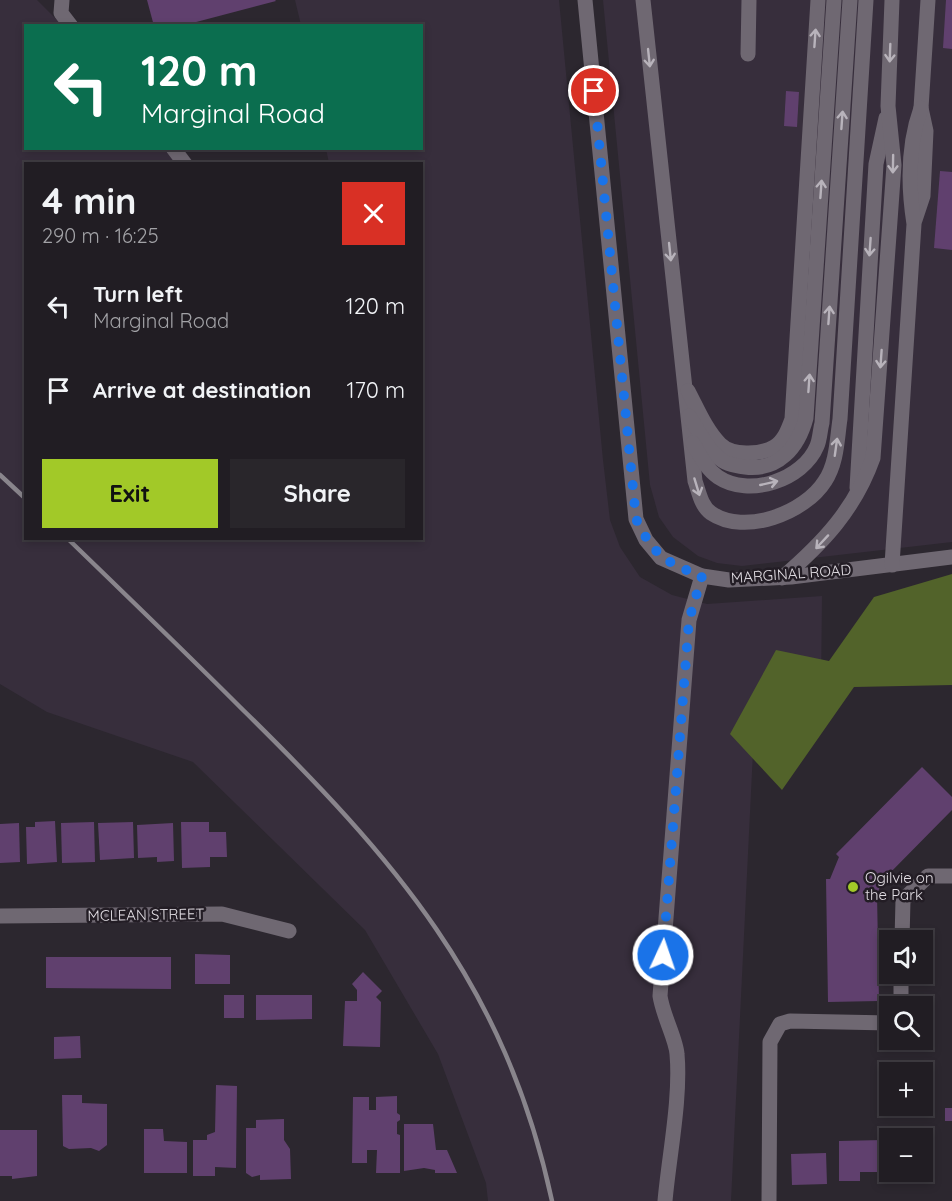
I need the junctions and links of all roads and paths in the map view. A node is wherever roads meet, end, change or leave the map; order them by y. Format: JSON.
{"nodes":[{"id":1,"x":62,"y":0,"type":"edge"},
{"id":2,"x":585,"y":0,"type":"edge"},
{"id":3,"x":643,"y":0,"type":"edge"},
{"id":4,"x":749,"y":0,"type":"edge"},
{"id":5,"x":818,"y":0,"type":"edge"},
{"id":6,"x":834,"y":0,"type":"edge"},
{"id":7,"x":850,"y":0,"type":"edge"},
{"id":8,"x":866,"y":0,"type":"edge"},
{"id":9,"x":892,"y":0,"type":"edge"},
{"id":10,"x":928,"y":0,"type":"edge"},
{"id":11,"x":69,"y":24,"type":"edge"},
{"id":12,"x":748,"y":54,"type":"dead end"},
{"id":13,"x":174,"y":150,"type":"edge"},
{"id":14,"x":183,"y":162,"type":"edge"},
{"id":15,"x":685,"y":386,"type":"junction"},
{"id":16,"x":688,"y":414,"type":"junction"},
{"id":17,"x":690,"y":438,"type":"junction"},
{"id":18,"x":952,"y":557,"type":"edge"},
{"id":19,"x":892,"y":565,"type":"junction"},
{"id":20,"x":702,"y":576,"type":"junction"},
{"id":21,"x":782,"y":578,"type":"junction"},
{"id":22,"x":952,"y":876,"type":"edge"},
{"id":23,"x":0,"y":916,"type":"edge"},
{"id":24,"x":902,"y":930,"type":"edge"},
{"id":25,"x":290,"y":931,"type":"dead end"},
{"id":26,"x":879,"y":1023,"type":"edge"},
{"id":27,"x":665,"y":1201,"type":"edge"},
{"id":28,"x":769,"y":1201,"type":"edge"}],
"edges":[{"from":1,"to":11,"type":"street"},
{"from":2,"to":20,"type":"street","name":"MARGINAL ROAD"},
{"from":3,"to":15,"type":"street","one_way":true},
{"from":4,"to":12,"type":"street"},
{"from":15,"to":5,"type":"street","one_way":true},
{"from":16,"to":6,"type":"street","one_way":true},
{"from":17,"to":7,"type":"street","one_way":true},
{"from":17,"to":8,"type":"street","one_way":true},
{"from":9,"to":21,"type":"street","one_way":true},
{"from":10,"to":19,"type":"street"},
{"from":13,"to":14,"type":"street"},
{"from":15,"to":16,"type":"street"},
{"from":16,"to":17,"type":"street"},
{"from":18,"to":19,"type":"street","name":"MARGINAL ROAD"},
{"from":19,"to":21,"type":"street","name":"MARGINAL ROAD"},
{"from":20,"to":21,"type":"street","name":"MARGINAL ROAD"},
{"from":20,"to":27,"type":"street"},
{"from":22,"to":24,"type":"street"},
{"from":23,"to":25,"type":"street","name":"MCLEAN STREET"},
{"from":26,"to":28,"type":"street"}]}
